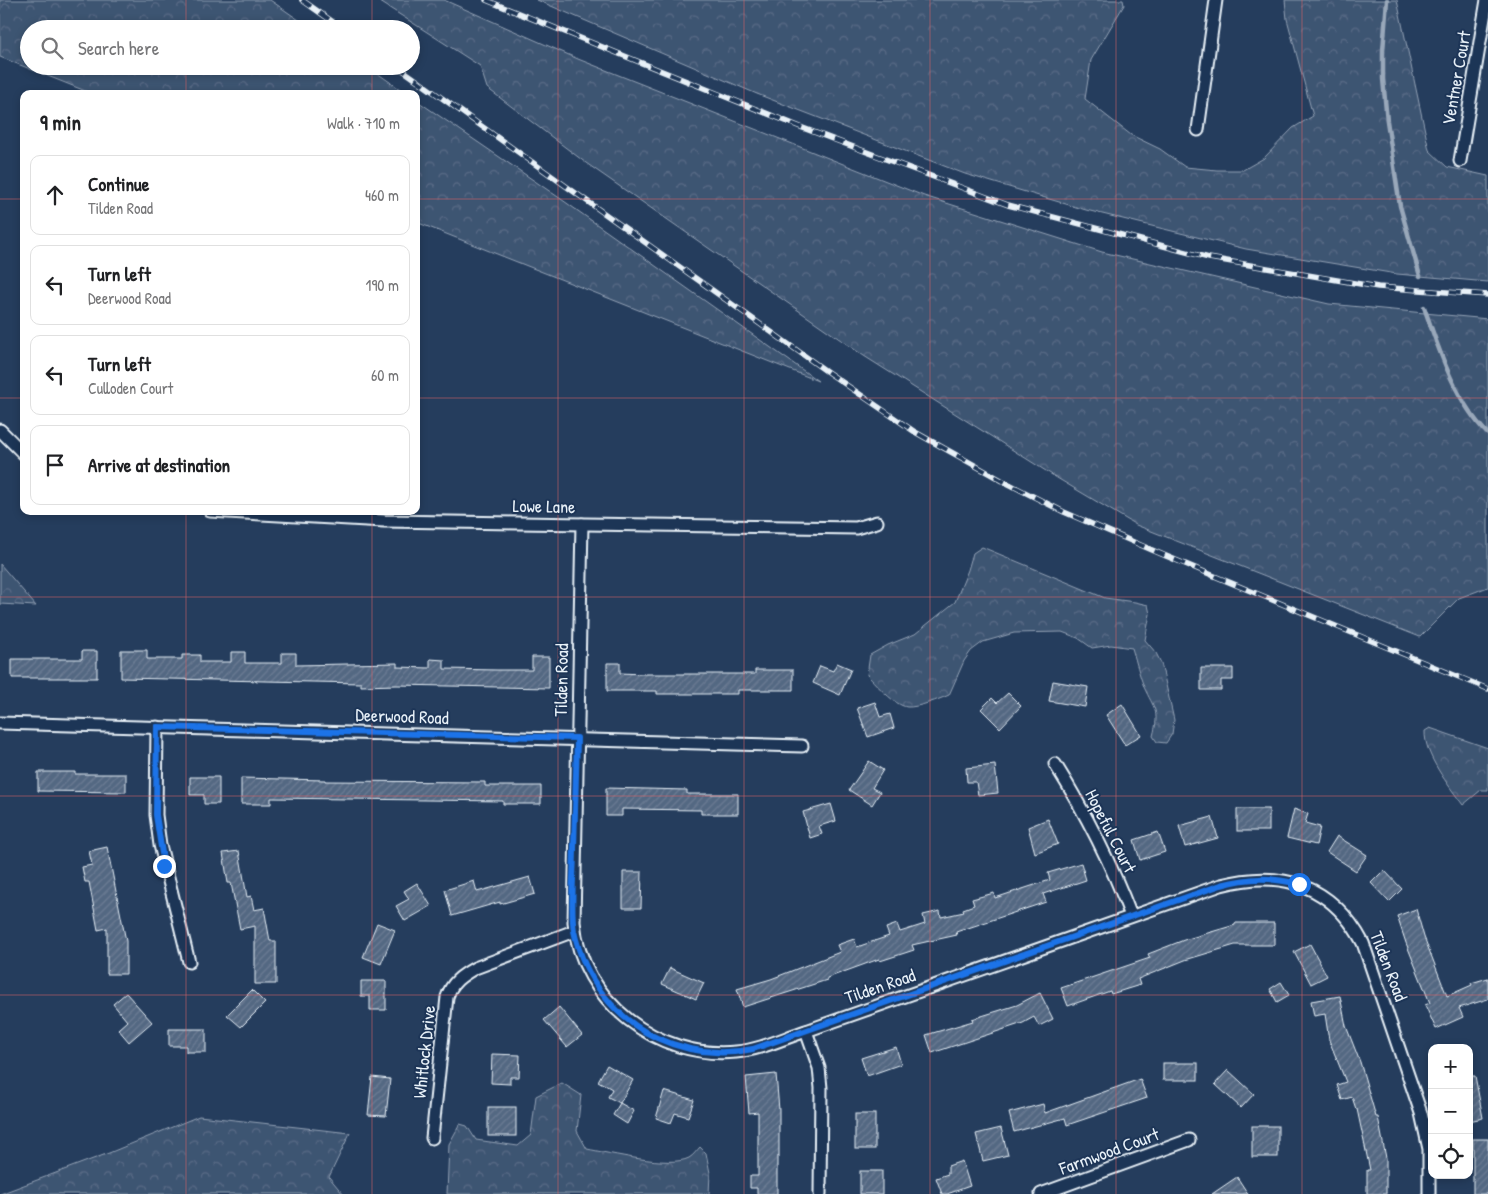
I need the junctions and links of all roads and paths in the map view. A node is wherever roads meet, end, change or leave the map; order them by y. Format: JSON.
{"nodes":[{"id":1,"x":1216,"y":0,"type":"edge"},
{"id":2,"x":1487,"y":0,"type":"edge"},
{"id":3,"x":1198,"y":130,"type":"dead end"},
{"id":4,"x":1460,"y":161,"type":"dead end"},
{"id":5,"x":0,"y":430,"type":"edge"},
{"id":6,"x":20,"y":450,"type":"edge"},
{"id":7,"x":343,"y":515,"type":"edge"},
{"id":8,"x":376,"y":516,"type":"edge"},
{"id":9,"x":876,"y":522,"type":"dead end"},
{"id":10,"x":582,"y":524,"type":"junction"},
{"id":11,"x":0,"y":723,"type":"edge"},
{"id":12,"x":157,"y":727,"type":"junction"},
{"id":13,"x":577,"y":738,"type":"junction"},
{"id":14,"x":802,"y":746,"type":"dead end"},
{"id":15,"x":1055,"y":764,"type":"dead end"},
{"id":16,"x":1131,"y":916,"type":"junction"},
{"id":17,"x":574,"y":931,"type":"junction"},
{"id":18,"x":188,"y":962,"type":"dead end"},
{"id":19,"x":806,"y":1031,"type":"junction"},
{"id":20,"x":432,"y":1138,"type":"dead end"},
{"id":21,"x":1189,"y":1140,"type":"dead end"},
{"id":22,"x":820,"y":1194,"type":"edge"},
{"id":23,"x":1041,"y":1194,"type":"edge"},
{"id":24,"x":1429,"y":1194,"type":"edge"}],
"edges":[{"from":1,"to":3,"type":"street"},
{"from":2,"to":4,"type":"street","name":"Ventner Court"},
{"from":5,"to":6,"type":"street"},
{"from":7,"to":8,"type":"street","name":"Lowe Lane"},
{"from":8,"to":10,"type":"street","name":"Lowe Lane"},
{"from":9,"to":10,"type":"street","name":"Lowe Lane"},
{"from":10,"to":13,"type":"street","name":"Tilden Road"},
{"from":11,"to":12,"type":"street","name":"Deerwood Road"},
{"from":12,"to":13,"type":"street","name":"Deerwood Road"},
{"from":12,"to":18,"type":"street"},
{"from":13,"to":14,"type":"street","name":"Deerwood Road"},
{"from":13,"to":17,"type":"street","name":"Tilden Road"},
{"from":15,"to":16,"type":"street","name":"Hopeful Court"},
{"from":16,"to":19,"type":"street","name":"Tilden Road"},
{"from":16,"to":24,"type":"street","name":"Tilden Road"},
{"from":17,"to":19,"type":"street","name":"Tilden Road"},
{"from":17,"to":20,"type":"street","name":"Whitlock Drive"},
{"from":19,"to":22,"type":"street"},
{"from":21,"to":23,"type":"street","name":"Farmwood Court"}]}
